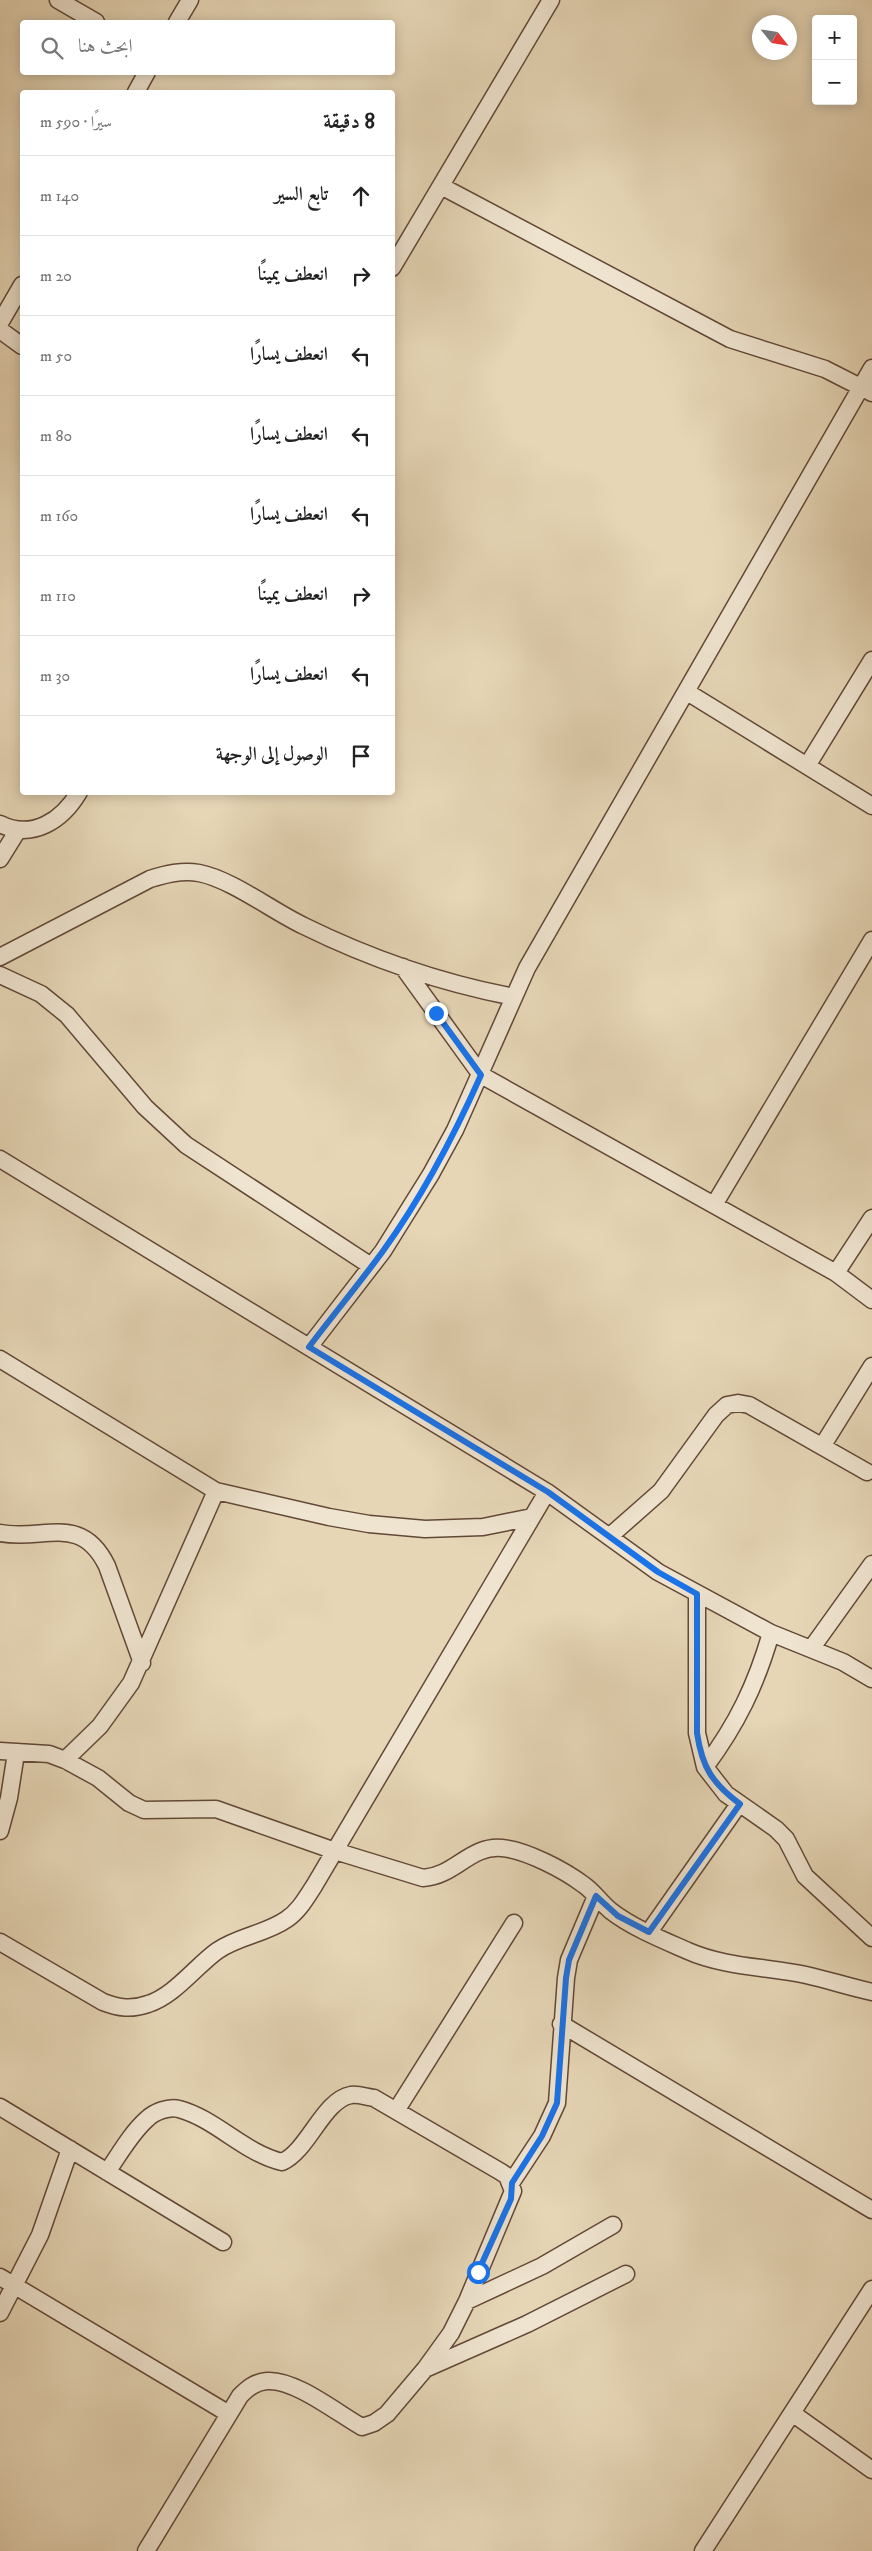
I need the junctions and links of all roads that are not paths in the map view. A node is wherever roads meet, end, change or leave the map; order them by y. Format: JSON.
{"nodes":[{"id":1,"x":58,"y":0,"type":"edge"},
{"id":2,"x":190,"y":0,"type":"edge"},
{"id":3,"x":551,"y":0,"type":"edge"},
{"id":4,"x":93,"y":20,"type":"edge"},
{"id":5,"x":177,"y":20,"type":"edge"},
{"id":6,"x":145,"y":75,"type":"edge"},
{"id":7,"x":137,"y":90,"type":"edge"},
{"id":8,"x":441,"y":186,"type":"junction"},
{"id":9,"x":395,"y":263,"type":"edge"},
{"id":10,"x":20,"y":289,"type":"edge"},
{"id":11,"x":0,"y":324,"type":"edge"},
{"id":12,"x":0,"y":330,"type":"edge"},
{"id":13,"x":20,"y":345,"type":"edge"},
{"id":14,"x":872,"y":368,"type":"edge"},
{"id":15,"x":867,"y":390,"type":"edge"},
{"id":16,"x":872,"y":660,"type":"edge"},
{"id":17,"x":687,"y":692,"type":"junction"},
{"id":18,"x":807,"y":766,"type":"junction"},
{"id":19,"x":77,"y":795,"type":"edge"},
{"id":20,"x":872,"y":806,"type":"edge"},
{"id":21,"x":0,"y":824,"type":"edge"},
{"id":22,"x":18,"y":830,"type":"junction"},
{"id":23,"x":0,"y":859,"type":"edge"},
{"id":24,"x":872,"y":940,"type":"edge"},
{"id":25,"x":0,"y":957,"type":"edge"},
{"id":26,"x":403,"y":967,"type":"junction"},
{"id":27,"x":0,"y":975,"type":"edge"},
{"id":28,"x":514,"y":997,"type":"junction"},
{"id":29,"x":481,"y":1075,"type":"junction"},
{"id":30,"x":0,"y":1159,"type":"edge"},
{"id":31,"x":714,"y":1205,"type":"junction"},
{"id":32,"x":872,"y":1218,"type":"edge"},
{"id":33,"x":370,"y":1266,"type":"junction"},
{"id":34,"x":836,"y":1273,"type":"junction"},
{"id":35,"x":872,"y":1300,"type":"edge"},
{"id":36,"x":309,"y":1347,"type":"junction"},
{"id":37,"x":0,"y":1359,"type":"edge"},
{"id":38,"x":872,"y":1366,"type":"edge"},
{"id":39,"x":822,"y":1445,"type":"junction"},
{"id":40,"x":867,"y":1472,"type":"dead end"},
{"id":41,"x":216,"y":1491,"type":"junction"},
{"id":42,"x":548,"y":1492,"type":"junction"},
{"id":43,"x":532,"y":1517,"type":"junction"},
{"id":44,"x":0,"y":1533,"type":"edge"},
{"id":45,"x":610,"y":1536,"type":"junction"},
{"id":46,"x":872,"y":1564,"type":"edge"},
{"id":47,"x":697,"y":1594,"type":"junction"},
{"id":48,"x":771,"y":1633,"type":"junction"},
{"id":49,"x":811,"y":1649,"type":"junction"},
{"id":50,"x":142,"y":1663,"type":"junction"},
{"id":51,"x":872,"y":1679,"type":"edge"},
{"id":52,"x":8,"y":1752,"type":"edge"},
{"id":53,"x":65,"y":1760,"type":"junction"},
{"id":54,"x":705,"y":1767,"type":"junction"},
{"id":55,"x":740,"y":1804,"type":"junction"},
{"id":56,"x":0,"y":1831,"type":"edge"},
{"id":57,"x":335,"y":1851,"type":"junction"},
{"id":58,"x":596,"y":1896,"type":"junction"},
{"id":59,"x":514,"y":1923,"type":"dead end"},
{"id":60,"x":649,"y":1932,"type":"junction"},
{"id":61,"x":872,"y":1938,"type":"edge"},
{"id":62,"x":0,"y":1942,"type":"edge"},
{"id":63,"x":872,"y":1992,"type":"edge"},
{"id":64,"x":561,"y":2024,"type":"junction"},
{"id":65,"x":0,"y":2107,"type":"edge"},
{"id":66,"x":396,"y":2111,"type":"junction"},
{"id":67,"x":70,"y":2149,"type":"junction"},
{"id":68,"x":107,"y":2172,"type":"junction"},
{"id":69,"x":512,"y":2183,"type":"junction"},
{"id":70,"x":872,"y":2210,"type":"edge"},
{"id":71,"x":613,"y":2225,"type":"dead end"},
{"id":72,"x":223,"y":2242,"type":"dead end"},
{"id":73,"x":626,"y":2274,"type":"dead end"},
{"id":74,"x":0,"y":2277,"type":"edge"},
{"id":75,"x":15,"y":2286,"type":"junction"},
{"id":76,"x":872,"y":2289,"type":"edge"},
{"id":77,"x":467,"y":2301,"type":"junction"},
{"id":78,"x":0,"y":2312,"type":"edge"},
{"id":79,"x":425,"y":2369,"type":"junction"},
{"id":80,"x":792,"y":2413,"type":"junction"},
{"id":81,"x":229,"y":2414,"type":"junction"},
{"id":82,"x":872,"y":2470,"type":"edge"},
{"id":83,"x":146,"y":2551,"type":"edge"},
{"id":84,"x":704,"y":2551,"type":"edge"}],
"edges":[{"from":1,"to":4,"type":"street"},
{"from":2,"to":5,"type":"street"},
{"from":3,"to":8,"type":"street"},
{"from":6,"to":7,"type":"street"},
{"from":8,"to":9,"type":"street"},
{"from":8,"to":15,"type":"street"},
{"from":10,"to":11,"type":"street"},
{"from":12,"to":13,"type":"street"},
{"from":14,"to":15,"type":"street"},
{"from":15,"to":17,"type":"street"},
{"from":16,"to":18,"type":"street"},
{"from":17,"to":18,"type":"street"},
{"from":17,"to":28,"type":"street"},
{"from":18,"to":20,"type":"street"},
{"from":19,"to":22,"type":"street"},
{"from":21,"to":22,"type":"street"},
{"from":22,"to":23,"type":"street"},
{"from":24,"to":31,"type":"street"},
{"from":25,"to":26,"type":"street"},
{"from":26,"to":28,"type":"street"},
{"from":26,"to":29,"type":"street"},
{"from":27,"to":33,"type":"street"},
{"from":28,"to":29,"type":"street"},
{"from":29,"to":31,"type":"street"},
{"from":29,"to":33,"type":"street"},
{"from":30,"to":36,"type":"street"},
{"from":31,"to":34,"type":"street"},
{"from":32,"to":34,"type":"street"},
{"from":33,"to":36,"type":"street"},
{"from":34,"to":35,"type":"street"},
{"from":36,"to":42,"type":"street"},
{"from":37,"to":41,"type":"street"},
{"from":38,"to":39,"type":"street"},
{"from":39,"to":40,"type":"street"},
{"from":39,"to":45,"type":"street"},
{"from":41,"to":43,"type":"street"},
{"from":41,"to":50,"type":"street"},
{"from":42,"to":43,"type":"street"},
{"from":42,"to":45,"type":"street"},
{"from":43,"to":57,"type":"street"},
{"from":44,"to":50,"type":"street"},
{"from":45,"to":47,"type":"street"},
{"from":46,"to":49,"type":"street"},
{"from":47,"to":48,"type":"street"},
{"from":47,"to":54,"type":"street"},
{"from":48,"to":49,"type":"street"},
{"from":48,"to":54,"type":"street"},
{"from":49,"to":51,"type":"street"},
{"from":50,"to":53,"type":"street"},
{"from":52,"to":53,"type":"street"},
{"from":52,"to":56,"type":"street"},
{"from":53,"to":57,"type":"street"},
{"from":54,"to":55,"type":"street"},
{"from":55,"to":60,"type":"street"},
{"from":55,"to":61,"type":"street"},
{"from":57,"to":58,"type":"street"},
{"from":57,"to":62,"type":"street"},
{"from":58,"to":60,"type":"street"},
{"from":58,"to":64,"type":"street"},
{"from":59,"to":66,"type":"street"},
{"from":60,"to":63,"type":"street"},
{"from":64,"to":69,"type":"street"},
{"from":64,"to":70,"type":"street"},
{"from":65,"to":67,"type":"street"},
{"from":66,"to":68,"type":"street"},
{"from":66,"to":69,"type":"street"},
{"from":67,"to":68,"type":"street"},
{"from":67,"to":75,"type":"street"},
{"from":68,"to":72,"type":"street"},
{"from":69,"to":77,"type":"street"},
{"from":71,"to":77,"type":"street"},
{"from":73,"to":79,"type":"street"},
{"from":74,"to":75,"type":"street"},
{"from":75,"to":78,"type":"street"},
{"from":75,"to":81,"type":"street"},
{"from":76,"to":80,"type":"street"},
{"from":77,"to":79,"type":"street"},
{"from":79,"to":81,"type":"street"},
{"from":80,"to":82,"type":"street"},
{"from":80,"to":84,"type":"street"},
{"from":81,"to":83,"type":"street"}]}
